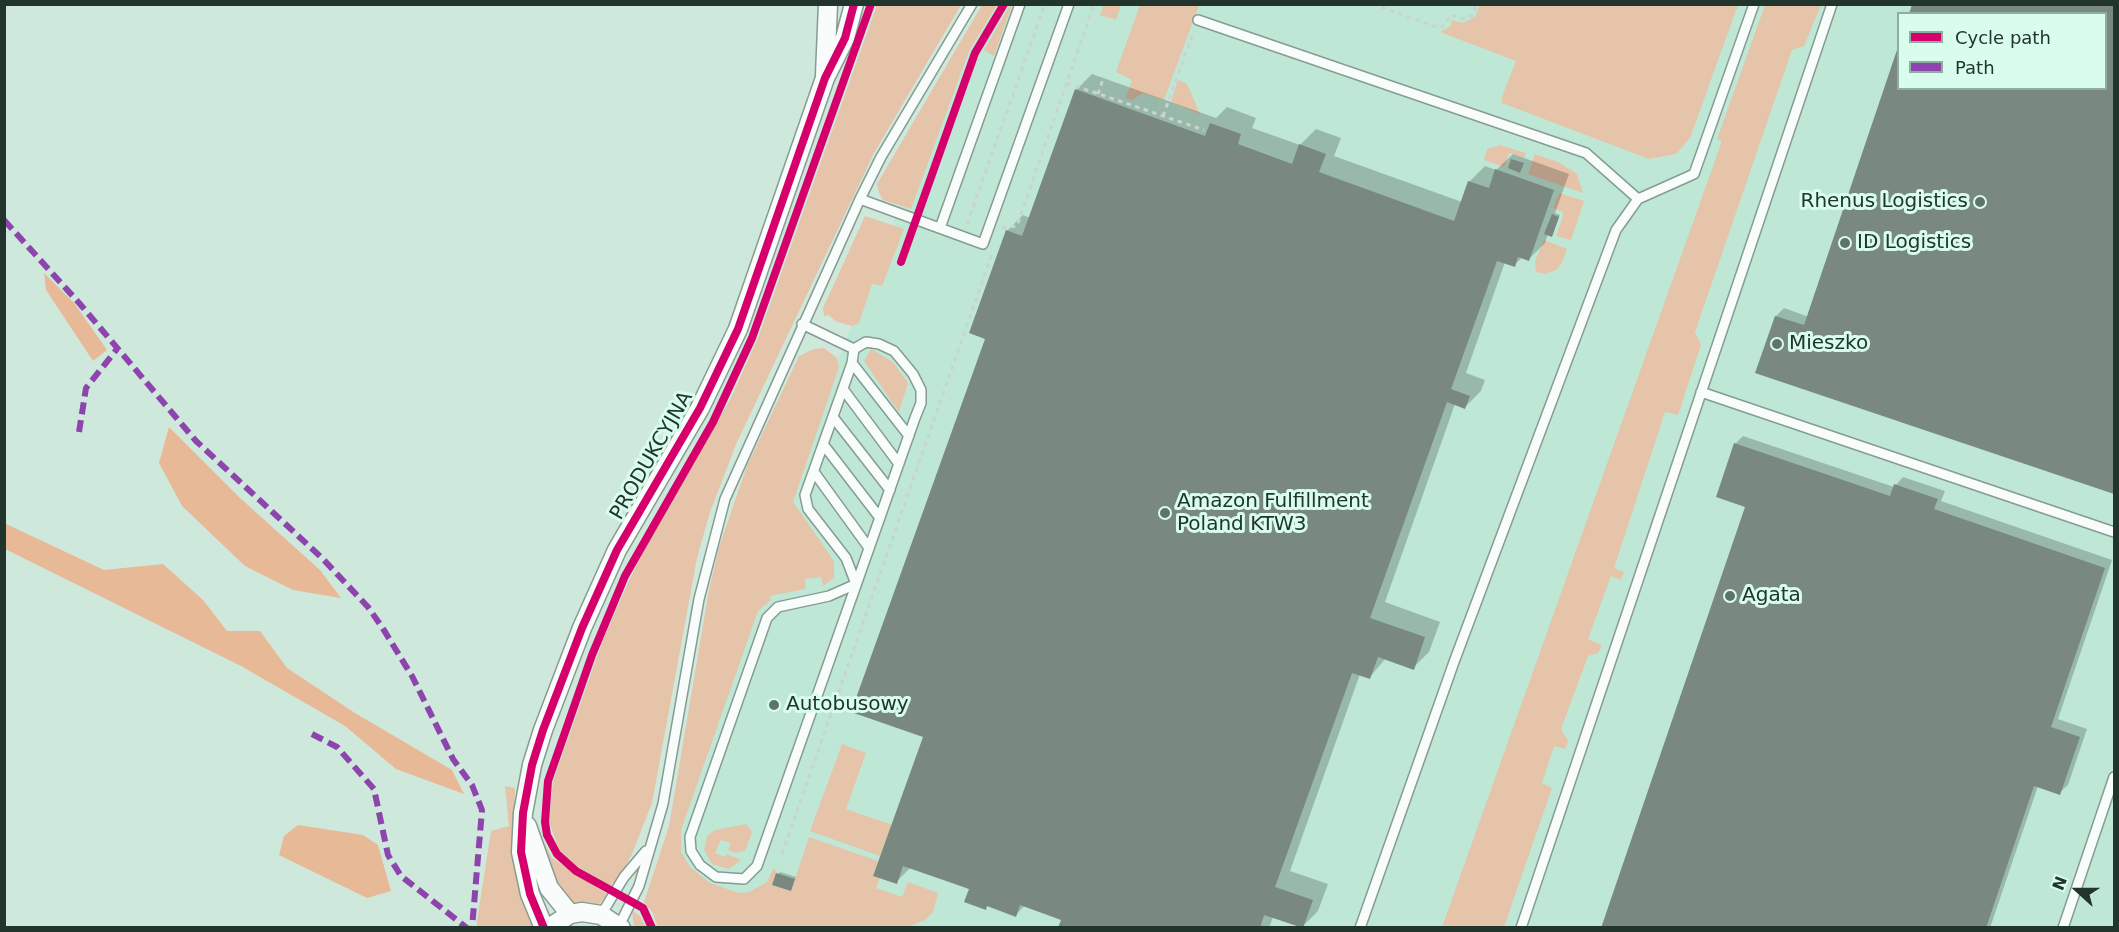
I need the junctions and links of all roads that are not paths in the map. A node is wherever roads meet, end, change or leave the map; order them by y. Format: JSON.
{"nodes":[{"id":1,"x":828,"y":4,"type":"edge"},
{"id":2,"x":854,"y":4,"type":"edge"},
{"id":3,"x":972,"y":4,"type":"edge"},
{"id":4,"x":1020,"y":4,"type":"edge"},
{"id":5,"x":1068,"y":4,"type":"edge"},
{"id":6,"x":1754,"y":4,"type":"edge"},
{"id":7,"x":1832,"y":4,"type":"edge"},
{"id":8,"x":1198,"y":20,"type":"road end"},
{"id":9,"x":825,"y":78,"type":"junction"},
{"id":10,"x":860,"y":199,"type":"junction"},
{"id":11,"x":1638,"y":199,"type":"junction"},
{"id":12,"x":940,"y":228,"type":"junction"},
{"id":13,"x":802,"y":324,"type":"junction"},
{"id":14,"x":854,"y":348,"type":"junction"},
{"id":15,"x":852,"y":363,"type":"junction"},
{"id":16,"x":843,"y":389,"type":"junction"},
{"id":17,"x":1701,"y":392,"type":"junction"},
{"id":18,"x":833,"y":417,"type":"junction"},
{"id":19,"x":909,"y":436,"type":"junction"},
{"id":20,"x":823,"y":444,"type":"junction"},
{"id":21,"x":899,"y":464,"type":"junction"},
{"id":22,"x":814,"y":472,"type":"junction"},
{"id":23,"x":890,"y":490,"type":"junction"},
{"id":24,"x":880,"y":518,"type":"junction"},
{"id":25,"x":2115,"y":532,"type":"edge"},
{"id":26,"x":869,"y":548,"type":"junction"},
{"id":27,"x":856,"y":584,"type":"junction"},
{"id":28,"x":2115,"y":777,"type":"edge"},
{"id":29,"x":524,"y":813,"type":"junction"},
{"id":30,"x":648,"y":849,"type":"junction"},
{"id":31,"x":570,"y":914,"type":"junction"},
{"id":32,"x":601,"y":915,"type":"junction"},
{"id":33,"x":547,"y":927,"type":"edge"},
{"id":34,"x":620,"y":927,"type":"edge"},
{"id":35,"x":1360,"y":927,"type":"edge"},
{"id":36,"x":1521,"y":927,"type":"edge"},
{"id":37,"x":2063,"y":927,"type":"edge"}],
"edges":[{"from":1,"to":9,"type":"street","name":"PRODUKCYJNA"},
{"from":2,"to":9,"type":"street","name":"PRODUKCYJNA"},
{"from":3,"to":10,"type":"lane"},
{"from":4,"to":12,"type":"lane"},
{"from":5,"to":12,"type":"lane"},
{"from":6,"to":11,"type":"lane"},
{"from":7,"to":17,"type":"lane"},
{"from":8,"to":11,"type":"lane"},
{"from":9,"to":29,"type":"street","name":"PRODUKCYJNA"},
{"from":10,"to":12,"type":"lane"},
{"from":10,"to":13,"type":"lane"},
{"from":11,"to":35,"type":"lane"},
{"from":13,"to":14,"type":"lane"},
{"from":13,"to":30,"type":"lane"},
{"from":14,"to":15,"type":"lane"},
{"from":14,"to":19,"type":"lane"},
{"from":15,"to":16,"type":"lane"},
{"from":15,"to":19,"type":"lane"},
{"from":16,"to":18,"type":"lane"},
{"from":16,"to":21,"type":"lane"},
{"from":17,"to":25,"type":"lane"},
{"from":17,"to":36,"type":"lane"},
{"from":18,"to":20,"type":"lane"},
{"from":18,"to":23,"type":"lane"},
{"from":19,"to":21,"type":"lane"},
{"from":20,"to":22,"type":"lane"},
{"from":20,"to":24,"type":"lane"},
{"from":21,"to":23,"type":"lane"},
{"from":22,"to":26,"type":"lane"},
{"from":22,"to":27,"type":"lane"},
{"from":23,"to":24,"type":"lane"},
{"from":24,"to":26,"type":"lane"},
{"from":26,"to":27,"type":"lane"},
{"from":27,"to":27,"type":"lane"},
{"from":28,"to":37,"type":"lane"},
{"from":29,"to":31,"type":"street","name":"PRODUKCYJNA"},
{"from":29,"to":33,"type":"street","name":"PRODUKCYJNA"},
{"from":30,"to":32,"type":"lane"},
{"from":30,"to":34,"type":"lane"},
{"from":31,"to":32,"type":"street"},
{"from":31,"to":33,"type":"street"},
{"from":32,"to":34,"type":"street"}]}
